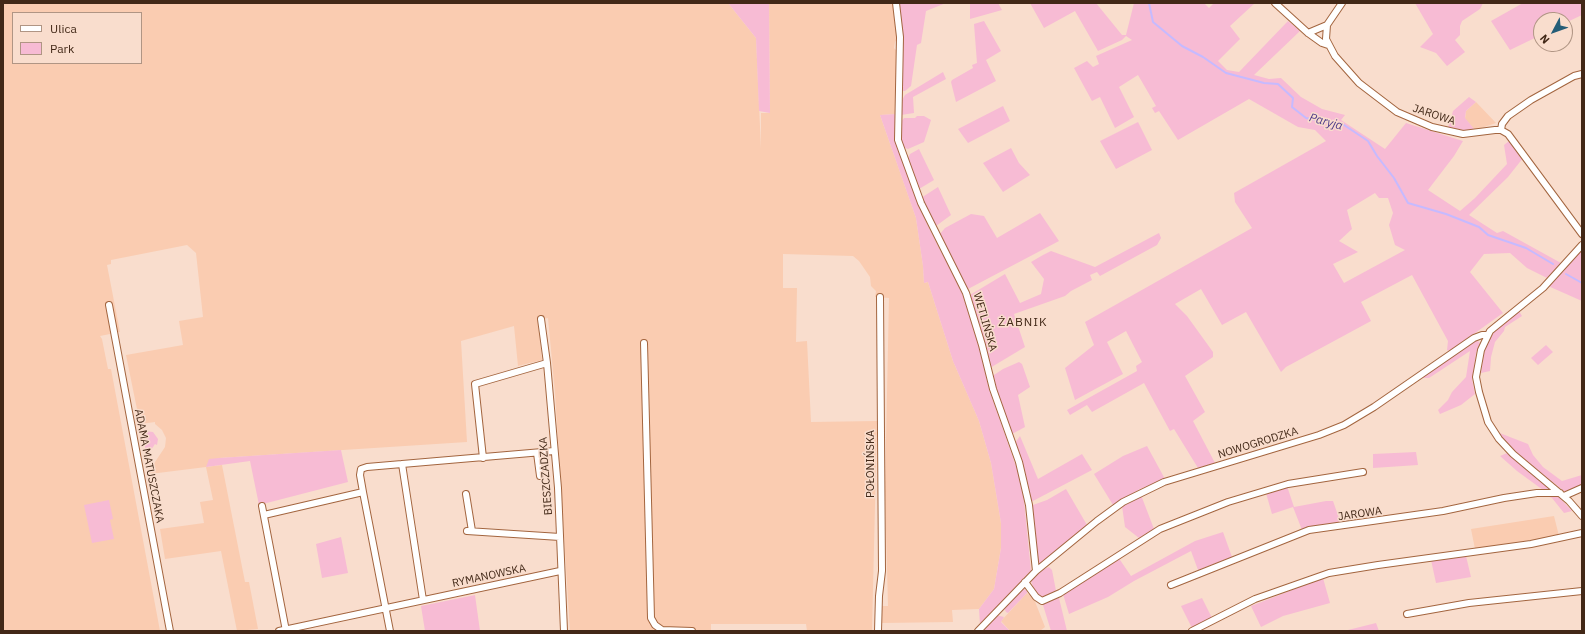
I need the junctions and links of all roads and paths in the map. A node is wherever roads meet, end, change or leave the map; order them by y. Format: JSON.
{"nodes":[{"id":1,"x":896,"y":3,"type":"edge"},
{"id":2,"x":1275,"y":3,"type":"edge"},
{"id":3,"x":1342,"y":3,"type":"edge"},
{"id":4,"x":1327,"y":25,"type":"junction"},
{"id":5,"x":1308,"y":33,"type":"junction"},
{"id":6,"x":1328,"y":45,"type":"junction"},
{"id":7,"x":1582,"y":74,"type":"edge"},
{"id":8,"x":1501,"y":130,"type":"junction"},
{"id":9,"x":1582,"y":234,"type":"edge"},
{"id":10,"x":1582,"y":245,"type":"edge"},
{"id":11,"x":880,"y":297,"type":"dead end"},
{"id":12,"x":109,"y":305,"type":"dead end"},
{"id":13,"x":541,"y":319,"type":"dead end"},
{"id":14,"x":1487,"y":335,"type":"junction"},
{"id":15,"x":644,"y":343,"type":"dead end"},
{"id":16,"x":547,"y":362,"type":"junction"},
{"id":17,"x":554,"y":451,"type":"junction"},
{"id":18,"x":537,"y":453,"type":"junction"},
{"id":19,"x":483,"y":458,"type":"junction"},
{"id":20,"x":402,"y":464,"type":"junction"},
{"id":21,"x":1364,"y":472,"type":"dead end"},
{"id":22,"x":540,"y":476,"type":"dead end"},
{"id":23,"x":1582,"y":488,"type":"edge"},
{"id":24,"x":363,"y":492,"type":"junction"},
{"id":25,"x":466,"y":494,"type":"dead end"},
{"id":26,"x":1562,"y":494,"type":"junction"},
{"id":27,"x":262,"y":506,"type":"dead end"},
{"id":28,"x":264,"y":515,"type":"junction"},
{"id":29,"x":1582,"y":516,"type":"edge"},
{"id":30,"x":1582,"y":533,"type":"edge"},
{"id":31,"x":560,"y":537,"type":"junction"},
{"id":32,"x":560,"y":571,"type":"junction"},
{"id":33,"x":1036,"y":571,"type":"junction"},
{"id":34,"x":1025,"y":582,"type":"junction"},
{"id":35,"x":1171,"y":585,"type":"dead end"},
{"id":36,"x":1582,"y":591,"type":"edge"},
{"id":37,"x":423,"y":600,"type":"junction"},
{"id":38,"x":386,"y":608,"type":"junction"},
{"id":39,"x":1407,"y":614,"type":"dead end"},
{"id":40,"x":286,"y":630,"type":"edge"},
{"id":41,"x":170,"y":631,"type":"edge"},
{"id":42,"x":279,"y":631,"type":"edge"},
{"id":43,"x":390,"y":631,"type":"edge"},
{"id":44,"x":564,"y":631,"type":"edge"},
{"id":45,"x":692,"y":631,"type":"edge"},
{"id":46,"x":878,"y":631,"type":"edge"},
{"id":47,"x":978,"y":631,"type":"edge"},
{"id":48,"x":1192,"y":631,"type":"edge"}],
"edges":[{"from":1,"to":33,"type":"street","name":"WETLIŃSKA"},
{"from":2,"to":5,"type":"street"},
{"from":3,"to":4,"type":"street"},
{"from":4,"to":5,"type":"street"},
{"from":4,"to":6,"type":"street"},
{"from":5,"to":6,"type":"street"},
{"from":6,"to":8,"type":"street","name":"JAROWA"},
{"from":7,"to":8,"type":"street"},
{"from":8,"to":9,"type":"street"},
{"from":10,"to":14,"type":"street"},
{"from":11,"to":46,"type":"street","name":"POŁONIŃSKA"},
{"from":12,"to":41,"type":"street","name":"ADAMA MATUSZCZAKA"},
{"from":13,"to":16,"type":"street","name":"BIESZCZADZKA"},
{"from":14,"to":26,"type":"street"},
{"from":14,"to":33,"type":"street","name":"NOWOGRODZKA"},
{"from":15,"to":45,"type":"street"},
{"from":16,"to":17,"type":"street","name":"BIESZCZADZKA"},
{"from":16,"to":19,"type":"street"},
{"from":17,"to":18,"type":"street"},
{"from":17,"to":31,"type":"street","name":"BIESZCZADZKA"},
{"from":18,"to":19,"type":"street"},
{"from":18,"to":22,"type":"street"},
{"from":19,"to":20,"type":"street"},
{"from":20,"to":24,"type":"street"},
{"from":20,"to":37,"type":"street"},
{"from":21,"to":34,"type":"street"},
{"from":23,"to":26,"type":"street"},
{"from":24,"to":28,"type":"street"},
{"from":24,"to":38,"type":"street"},
{"from":25,"to":31,"type":"street"},
{"from":26,"to":29,"type":"street"},
{"from":26,"to":35,"type":"street","name":"JAROWA"},
{"from":27,"to":28,"type":"street"},
{"from":28,"to":40,"type":"street"},
{"from":30,"to":48,"type":"street"},
{"from":31,"to":32,"type":"street","name":"BIESZCZADZKA"},
{"from":32,"to":37,"type":"street","name":"RYMANOWSKA"},
{"from":32,"to":44,"type":"street","name":"BIESZCZADZKA"},
{"from":33,"to":34,"type":"street"},
{"from":34,"to":47,"type":"street"},
{"from":36,"to":39,"type":"street"},
{"from":37,"to":38,"type":"street","name":"RYMANOWSKA"},
{"from":38,"to":40,"type":"street","name":"RYMANOWSKA"},
{"from":38,"to":43,"type":"street"},
{"from":40,"to":42,"type":"street","name":"RYMANOWSKA"}]}
